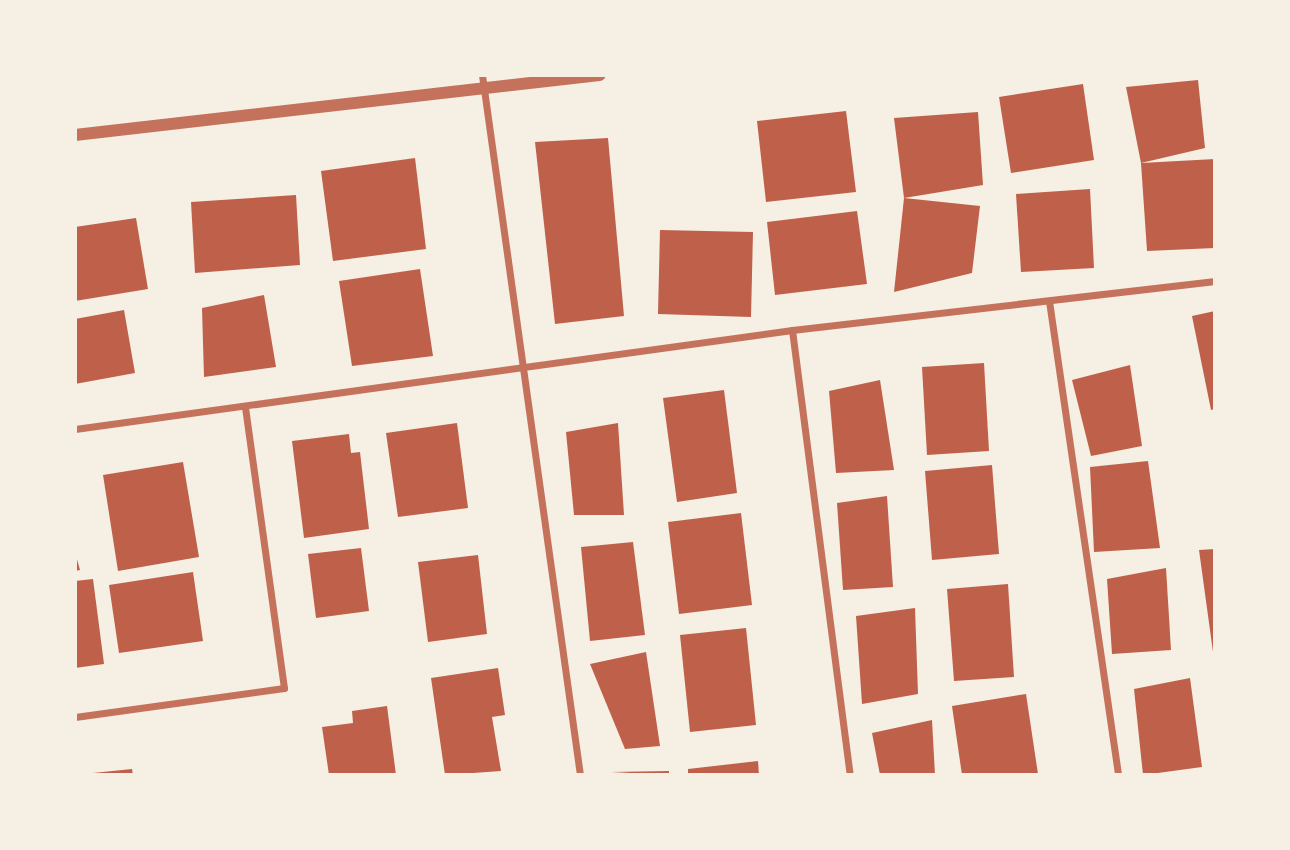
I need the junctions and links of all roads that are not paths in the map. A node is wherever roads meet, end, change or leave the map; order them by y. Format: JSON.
{"nodes":[{"id":1,"x":600,"y":75,"type":"edge"},
{"id":2,"x":483,"y":82,"type":"edge"},
{"id":3,"x":75,"y":135,"type":"edge"},
{"id":4,"x":1215,"y":281,"type":"edge"},
{"id":5,"x":1049,"y":301,"type":"junction"},
{"id":6,"x":792,"y":330,"type":"junction"},
{"id":7,"x":524,"y":367,"type":"junction"},
{"id":8,"x":244,"y":408,"type":"junction"},
{"id":9,"x":75,"y":429,"type":"edge"},
{"id":10,"x":75,"y":717,"type":"edge"},
{"id":11,"x":580,"y":775,"type":"edge"},
{"id":12,"x":849,"y":775,"type":"edge"},
{"id":13,"x":1118,"y":775,"type":"edge"}],
"edges":[{"from":1,"to":2,"type":"street"},
{"from":2,"to":3,"type":"street"},
{"from":2,"to":7,"type":"street"},
{"from":4,"to":5,"type":"street"},
{"from":5,"to":6,"type":"street"},
{"from":5,"to":13,"type":"street"},
{"from":6,"to":7,"type":"street"},
{"from":6,"to":12,"type":"street"},
{"from":7,"to":8,"type":"street"},
{"from":7,"to":11,"type":"street"},
{"from":8,"to":9,"type":"street"},
{"from":8,"to":10,"type":"street"}]}
